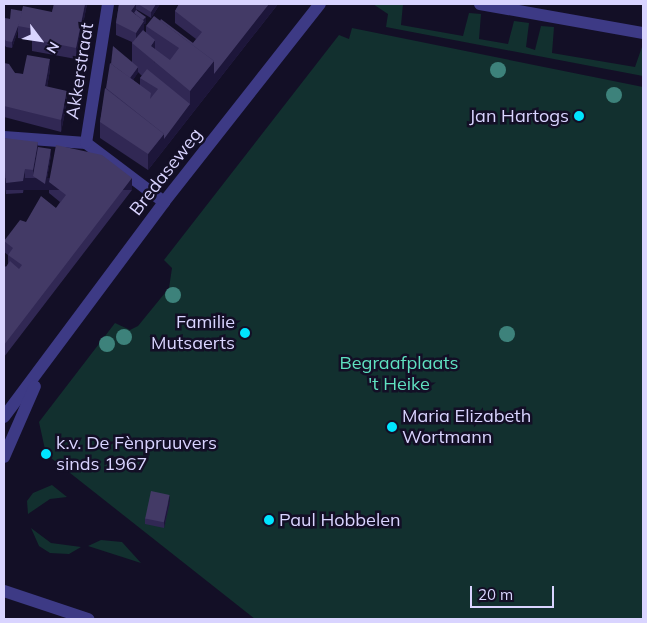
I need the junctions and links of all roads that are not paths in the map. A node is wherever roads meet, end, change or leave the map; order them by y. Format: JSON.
{"nodes":[{"id":1,"x":108,"y":4,"type":"edge"},
{"id":2,"x":320,"y":4,"type":"edge"},
{"id":3,"x":480,"y":4,"type":"edge"},
{"id":4,"x":643,"y":33,"type":"edge"},
{"id":5,"x":4,"y":136,"type":"edge"},
{"id":6,"x":86,"y":143,"type":"junction"},
{"id":7,"x":164,"y":202,"type":"junction"},
{"id":8,"x":44,"y":366,"type":"junction"},
{"id":9,"x":4,"y":417,"type":"edge"},
{"id":10,"x":4,"y":457,"type":"edge"},
{"id":11,"x":4,"y":591,"type":"edge"},
{"id":12,"x":88,"y":619,"type":"edge"}],
"edges":[{"from":1,"to":6,"type":"street","name":"Akkerstraat"},
{"from":2,"to":7,"type":"street","name":"Bredaseweg"},
{"from":3,"to":4,"type":"street"},
{"from":5,"to":6,"type":"street"},
{"from":6,"to":7,"type":"street"},
{"from":7,"to":8,"type":"street","name":"Bredaseweg"},
{"from":8,"to":9,"type":"street","name":"Bredaseweg"},
{"from":8,"to":10,"type":"street","name":"Bredaseweg"},
{"from":11,"to":12,"type":"street"}]}
